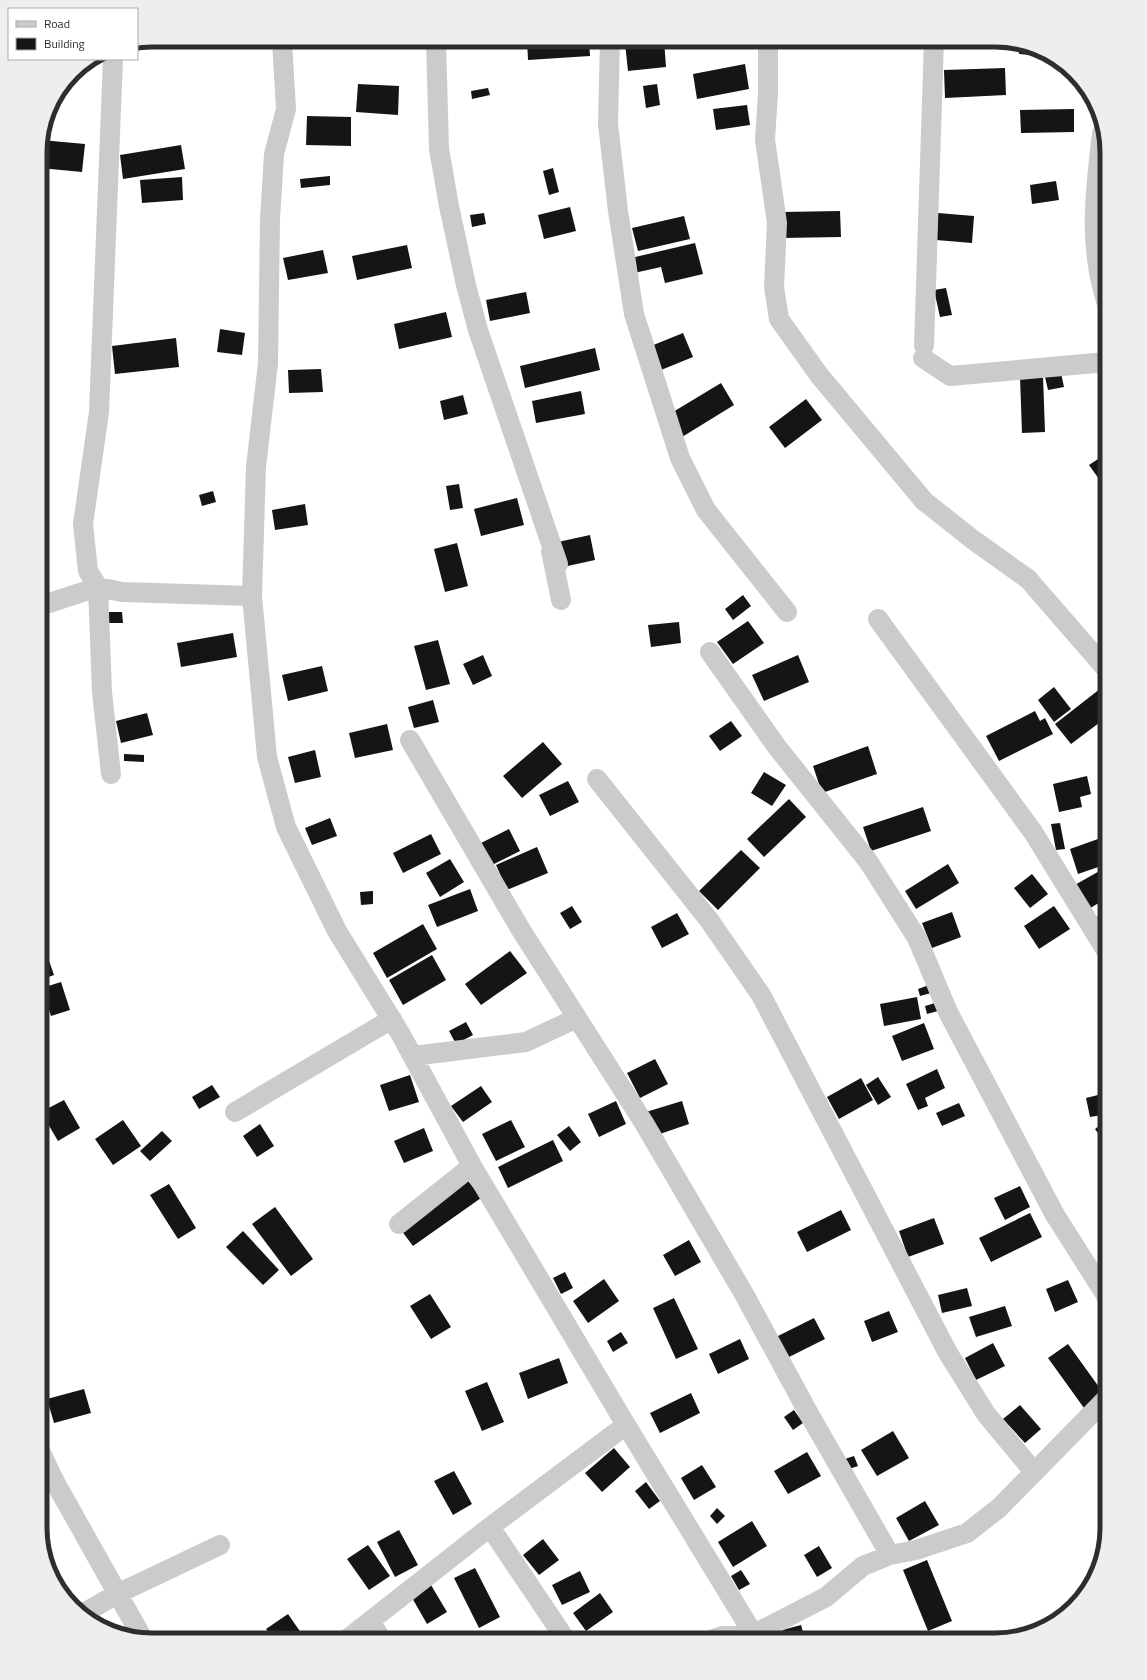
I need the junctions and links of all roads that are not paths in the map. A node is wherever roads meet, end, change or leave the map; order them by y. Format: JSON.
{"nodes":[{"id":1,"x":282,"y":47,"type":"edge"},
{"id":2,"x":436,"y":47,"type":"edge"},
{"id":3,"x":610,"y":47,"type":"edge"},
{"id":4,"x":768,"y":47,"type":"edge"},
{"id":5,"x":934,"y":47,"type":"edge"},
{"id":6,"x":113,"y":60,"type":"edge"},
{"id":7,"x":1100,"y":156,"type":"edge"},
{"id":8,"x":1100,"y":274,"type":"edge"},
{"id":9,"x":1100,"y":363,"type":"edge"},
{"id":10,"x":546,"y":530,"type":"junction"},
{"id":11,"x":558,"y":564,"type":"dead end"},
{"id":12,"x":98,"y":587,"type":"junction"},
{"id":13,"x":252,"y":596,"type":"junction"},
{"id":14,"x":561,"y":600,"type":"dead end"},
{"id":15,"x":47,"y":604,"type":"edge"},
{"id":16,"x":787,"y":612,"type":"dead end"},
{"id":17,"x":878,"y":619,"type":"dead end"},
{"id":18,"x":710,"y":652,"type":"dead end"},
{"id":19,"x":1100,"y":662,"type":"edge"},
{"id":20,"x":410,"y":740,"type":"dead end"},
{"id":21,"x":111,"y":774,"type":"dead end"},
{"id":22,"x":597,"y":779,"type":"dead end"},
{"id":23,"x":1100,"y":941,"type":"edge"},
{"id":24,"x":577,"y":1018,"type":"junction"},
{"id":25,"x":392,"y":1019,"type":"junction"},
{"id":26,"x":413,"y":1056,"type":"junction"},
{"id":27,"x":235,"y":1112,"type":"dead end"},
{"id":28,"x":472,"y":1166,"type":"junction"},
{"id":29,"x":399,"y":1224,"type":"dead end"},
{"id":30,"x":1100,"y":1286,"type":"edge"},
{"id":31,"x":1100,"y":1405,"type":"edge"},
{"id":32,"x":626,"y":1425,"type":"junction"},
{"id":33,"x":47,"y":1468,"type":"edge"},
{"id":34,"x":1034,"y":1472,"type":"junction"},
{"id":35,"x":490,"y":1527,"type":"junction"},
{"id":36,"x":220,"y":1545,"type":"dead end"},
{"id":37,"x":890,"y":1555,"type":"junction"},
{"id":38,"x":88,"y":1611,"type":"edge"},
{"id":39,"x":370,"y":1621,"type":"junction"},
{"id":40,"x":139,"y":1632,"type":"edge"},
{"id":41,"x":355,"y":1633,"type":"edge"},
{"id":42,"x":378,"y":1633,"type":"edge"},
{"id":43,"x":561,"y":1633,"type":"edge"},
{"id":44,"x":754,"y":1633,"type":"edge"},
{"id":45,"x":763,"y":1633,"type":"edge"}],
"edges":[{"from":1,"to":13,"type":"street"},
{"from":2,"to":10,"type":"street"},
{"from":3,"to":16,"type":"street"},
{"from":4,"to":19,"type":"street"},
{"from":5,"to":9,"type":"street"},
{"from":6,"to":12,"type":"street"},
{"from":7,"to":8,"type":"street"},
{"from":10,"to":11,"type":"street"},
{"from":10,"to":14,"type":"street"},
{"from":12,"to":13,"type":"street"},
{"from":12,"to":15,"type":"street"},
{"from":12,"to":21,"type":"street"},
{"from":13,"to":25,"type":"street"},
{"from":17,"to":23,"type":"street"},
{"from":18,"to":30,"type":"street"},
{"from":20,"to":24,"type":"street"},
{"from":22,"to":34,"type":"street"},
{"from":24,"to":26,"type":"street"},
{"from":24,"to":37,"type":"street"},
{"from":25,"to":26,"type":"street"},
{"from":25,"to":27,"type":"street"},
{"from":26,"to":28,"type":"street"},
{"from":28,"to":29,"type":"street"},
{"from":28,"to":32,"type":"street"},
{"from":31,"to":34,"type":"street"},
{"from":32,"to":35,"type":"street"},
{"from":32,"to":44,"type":"street"},
{"from":33,"to":40,"type":"street"},
{"from":34,"to":37,"type":"street"},
{"from":35,"to":39,"type":"street"},
{"from":35,"to":43,"type":"street"},
{"from":36,"to":38,"type":"street"},
{"from":37,"to":45,"type":"street"},
{"from":39,"to":41,"type":"street"},
{"from":39,"to":42,"type":"street"}]}
